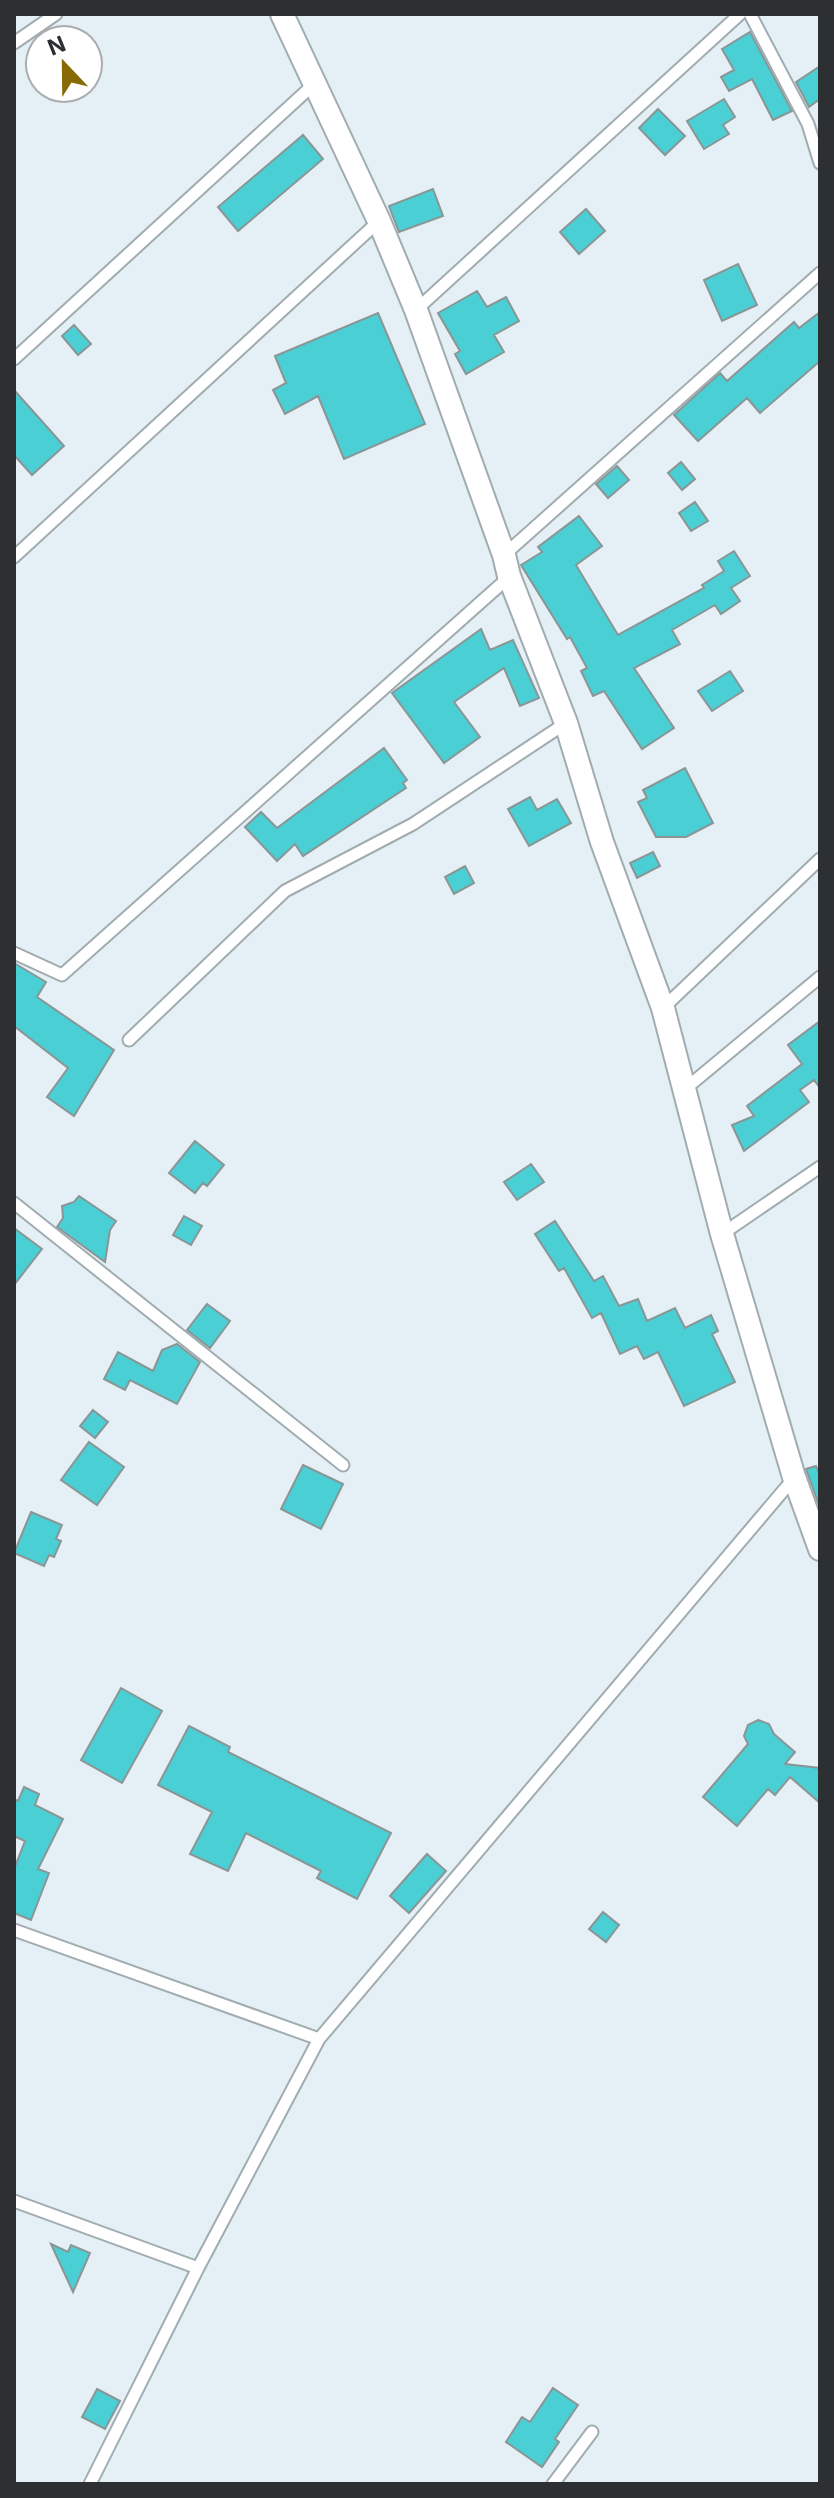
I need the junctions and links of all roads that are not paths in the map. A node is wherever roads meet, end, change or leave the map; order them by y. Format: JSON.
{"nodes":[{"id":1,"x":56,"y":14,"type":"edge"},
{"id":2,"x":282,"y":14,"type":"edge"},
{"id":3,"x":740,"y":14,"type":"edge"},
{"id":4,"x":750,"y":14,"type":"edge"},
{"id":5,"x":14,"y":43,"type":"edge"},
{"id":6,"x":313,"y":85,"type":"junction"},
{"id":7,"x":820,"y":163,"type":"edge"},
{"id":8,"x":379,"y":221,"type":"junction"},
{"id":9,"x":820,"y":273,"type":"edge"},
{"id":10,"x":416,"y":310,"type":"junction"},
{"id":11,"x":14,"y":359,"type":"edge"},
{"id":12,"x":14,"y":557,"type":"edge"},
{"id":13,"x":507,"y":566,"type":"junction"},
{"id":14,"x":566,"y":723,"type":"junction"},
{"id":15,"x":820,"y":859,"type":"edge"},
{"id":16,"x":14,"y":953,"type":"edge"},
{"id":17,"x":820,"y":977,"type":"edge"},
{"id":18,"x":663,"y":1008,"type":"junction"},
{"id":19,"x":129,"y":1040,"type":"dead end"},
{"id":20,"x":685,"y":1089,"type":"junction"},
{"id":21,"x":820,"y":1167,"type":"edge"},
{"id":22,"x":14,"y":1203,"type":"edge"},
{"id":23,"x":722,"y":1234,"type":"junction"},
{"id":24,"x":343,"y":1465,"type":"dead end"},
{"id":25,"x":794,"y":1477,"type":"junction"},
{"id":26,"x":820,"y":1549,"type":"edge"},
{"id":27,"x":14,"y":1930,"type":"edge"},
{"id":28,"x":319,"y":2039,"type":"junction"},
{"id":29,"x":14,"y":2201,"type":"edge"},
{"id":30,"x":198,"y":2268,"type":"junction"},
{"id":31,"x":592,"y":2432,"type":"dead end"},
{"id":32,"x":90,"y":2484,"type":"edge"},
{"id":33,"x":553,"y":2484,"type":"edge"}],
"edges":[{"from":1,"to":5,"type":"lane"},
{"from":2,"to":6,"type":"street"},
{"from":3,"to":10,"type":"lane"},
{"from":4,"to":7,"type":"lane"},
{"from":6,"to":8,"type":"street"},
{"from":6,"to":11,"type":"lane"},
{"from":8,"to":10,"type":"street"},
{"from":8,"to":12,"type":"lane"},
{"from":9,"to":13,"type":"lane"},
{"from":10,"to":13,"type":"street"},
{"from":13,"to":14,"type":"street"},
{"from":13,"to":16,"type":"lane"},
{"from":14,"to":18,"type":"street"},
{"from":14,"to":19,"type":"lane"},
{"from":15,"to":18,"type":"lane"},
{"from":17,"to":20,"type":"lane"},
{"from":18,"to":20,"type":"street"},
{"from":20,"to":23,"type":"street"},
{"from":21,"to":23,"type":"lane"},
{"from":22,"to":24,"type":"lane"},
{"from":23,"to":25,"type":"street"},
{"from":25,"to":26,"type":"street"},
{"from":25,"to":28,"type":"lane"},
{"from":27,"to":28,"type":"lane"},
{"from":28,"to":30,"type":"lane"},
{"from":29,"to":30,"type":"lane"},
{"from":30,"to":32,"type":"lane"},
{"from":31,"to":33,"type":"lane"}]}
